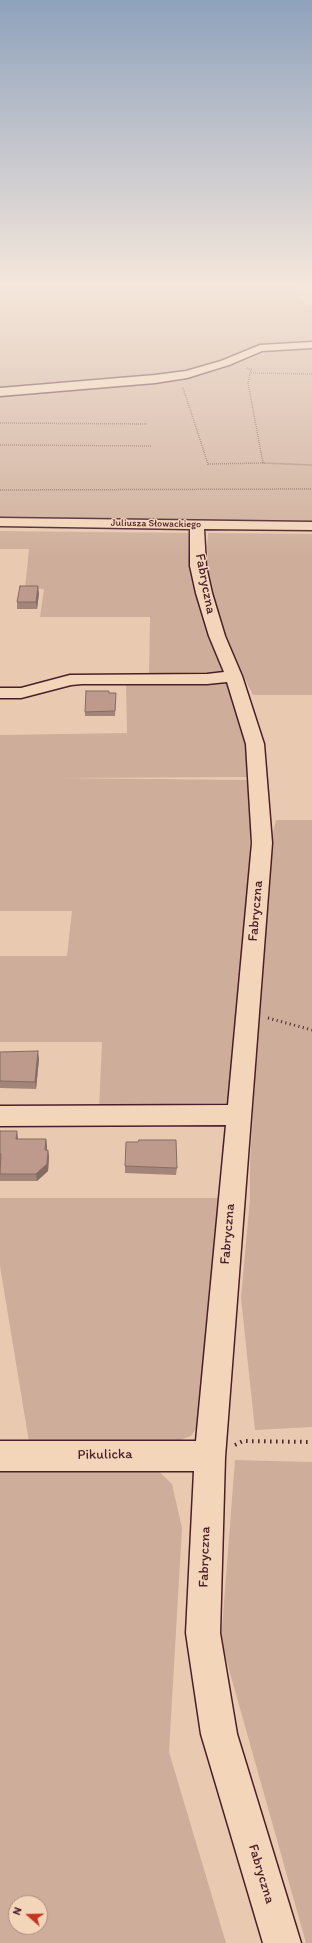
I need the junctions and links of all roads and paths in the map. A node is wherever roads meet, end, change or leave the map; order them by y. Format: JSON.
{"nodes":[{"id":1,"x":177,"y":376,"type":"edge"},
{"id":2,"x":170,"y":377,"type":"edge"},
{"id":3,"x":250,"y":377,"type":"edge"},
{"id":4,"x":0,"y":392,"type":"edge"},
{"id":5,"x":0,"y":423,"type":"edge"},
{"id":6,"x":147,"y":424,"type":"dead end"},
{"id":7,"x":0,"y":445,"type":"edge"},
{"id":8,"x":152,"y":446,"type":"dead end"},
{"id":9,"x":265,"y":463,"type":"junction"},
{"id":10,"x":312,"y":465,"type":"edge"},
{"id":11,"x":312,"y":489,"type":"edge"},
{"id":12,"x":0,"y":490,"type":"edge"},
{"id":13,"x":0,"y":522,"type":"edge"},
{"id":14,"x":197,"y":524,"type":"junction"},
{"id":15,"x":312,"y":526,"type":"edge"},
{"id":16,"x":234,"y":676,"type":"junction"},
{"id":17,"x":0,"y":693,"type":"edge"},
{"id":18,"x":247,"y":1013,"type":"junction"},
{"id":19,"x":312,"y":1030,"type":"edge"},
{"id":20,"x":238,"y":1115,"type":"junction"},
{"id":21,"x":0,"y":1116,"type":"edge"},
{"id":22,"x":312,"y":1442,"type":"edge"},
{"id":23,"x":0,"y":1456,"type":"edge"},
{"id":24,"x":210,"y":1458,"type":"junction"},
{"id":25,"x":282,"y":1943,"type":"edge"}],
"edges":[{"from":1,"to":9,"type":"path"},
{"from":2,"to":4,"type":"street"},
{"from":3,"to":9,"type":"path"},
{"from":5,"to":6,"type":"path"},
{"from":7,"to":8,"type":"path"},
{"from":9,"to":10,"type":"path"},
{"from":11,"to":12,"type":"path"},
{"from":13,"to":14,"type":"street","name":"Juliusza Słowackiego"},
{"from":14,"to":15,"type":"street","name":"Juliusza Słowackiego"},
{"from":14,"to":16,"type":"street","name":"Fabryczna"},
{"from":16,"to":17,"type":"street"},
{"from":16,"to":18,"type":"street","name":"Fabryczna"},
{"from":18,"to":19,"type":"path"},
{"from":18,"to":20,"type":"street","name":"Fabryczna"},
{"from":20,"to":21,"type":"street"},
{"from":20,"to":24,"type":"street","name":"Fabryczna"},
{"from":22,"to":24,"type":"path"},
{"from":23,"to":24,"type":"street","name":"Pikulicka"},
{"from":24,"to":25,"type":"street","name":"Fabryczna"}]}
